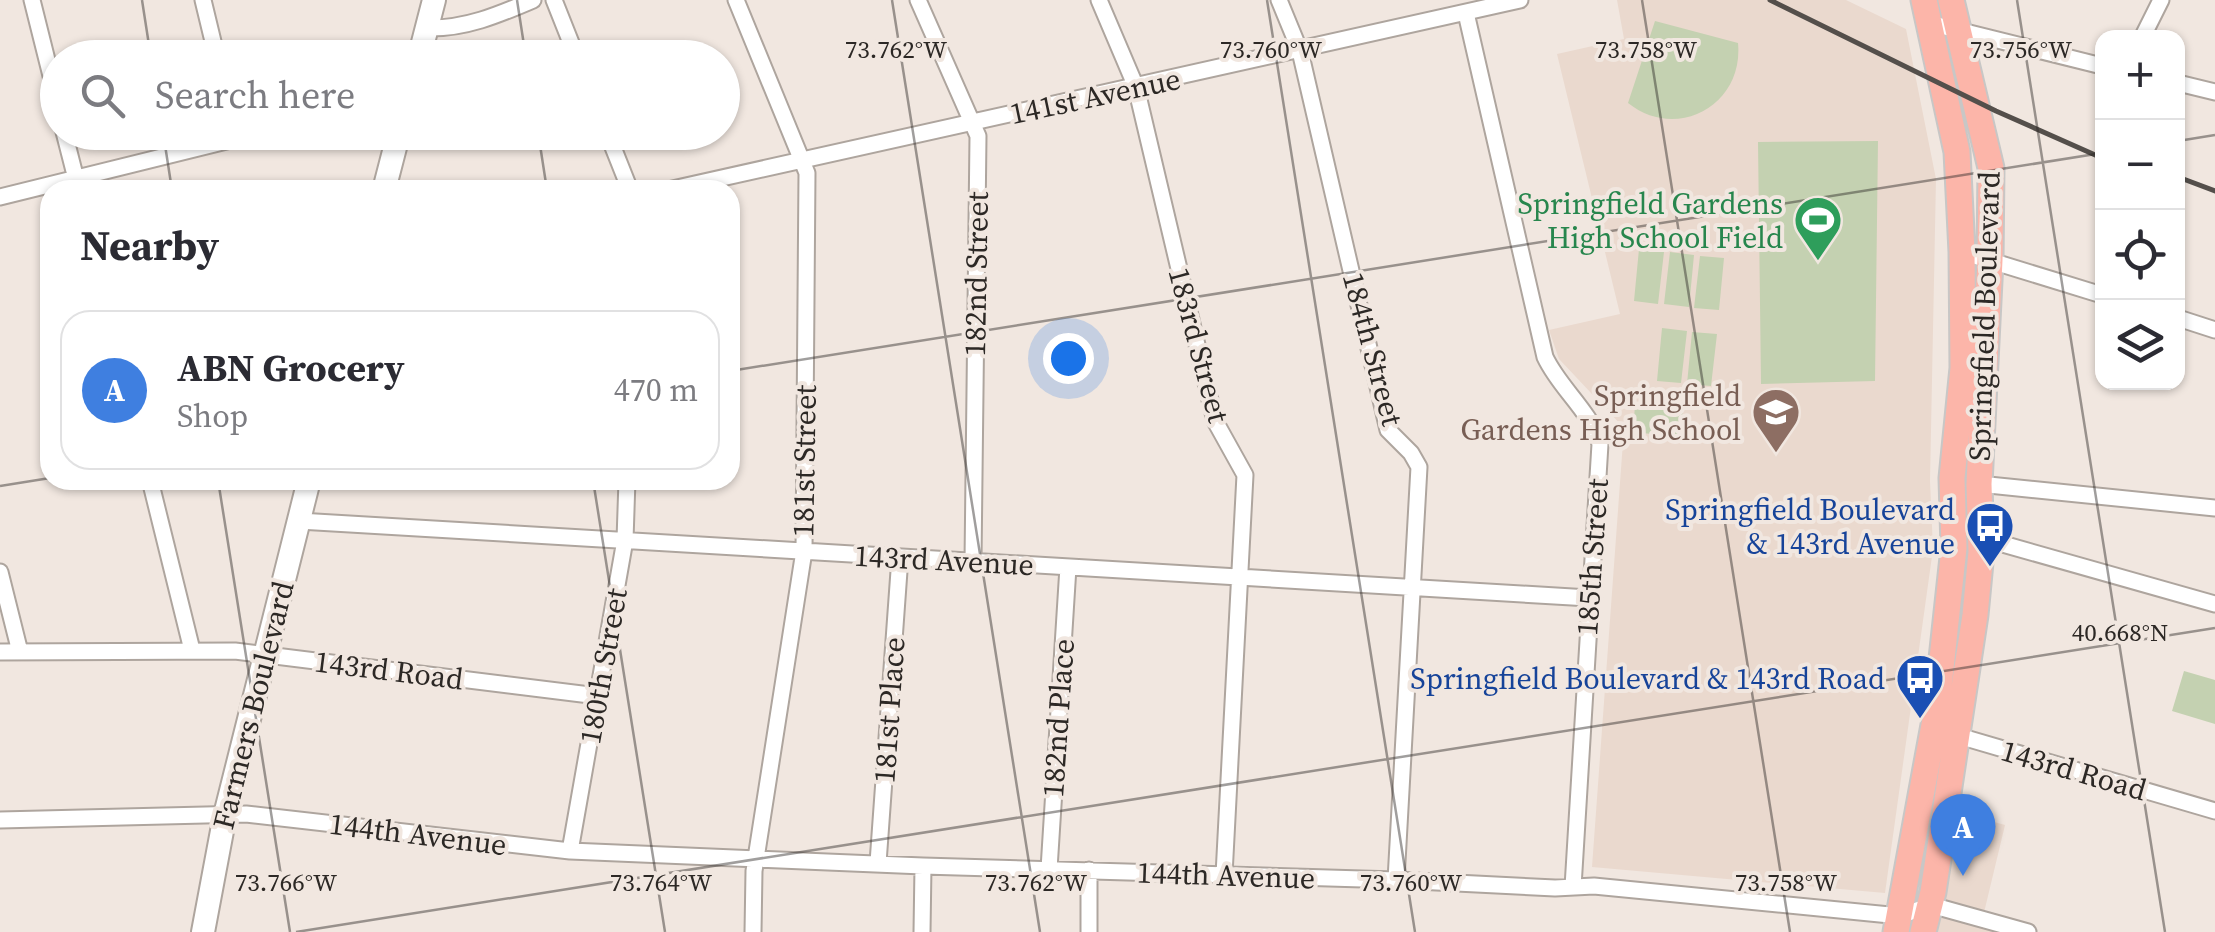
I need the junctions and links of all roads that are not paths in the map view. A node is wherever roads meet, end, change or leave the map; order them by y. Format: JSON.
{"nodes":[{"id":1,"x":32,"y":0,"type":"edge"},
{"id":2,"x":203,"y":0,"type":"edge"},
{"id":3,"x":434,"y":0,"type":"edge"},
{"id":4,"x":533,"y":0,"type":"edge"},
{"id":5,"x":554,"y":0,"type":"edge"},
{"id":6,"x":736,"y":0,"type":"edge"},
{"id":7,"x":918,"y":0,"type":"edge"},
{"id":8,"x":1099,"y":0,"type":"edge"},
{"id":9,"x":1279,"y":0,"type":"edge"},
{"id":10,"x":1520,"y":0,"type":"edge"},
{"id":11,"x":1951,"y":0,"type":"edge"},
{"id":12,"x":2161,"y":0,"type":"edge"},
{"id":13,"x":1926,"y":11,"type":"edge"},
{"id":14,"x":1466,"y":13,"type":"junction"},
{"id":15,"x":427,"y":28,"type":"junction"},
{"id":16,"x":1958,"y":30,"type":"junction"},
{"id":17,"x":2146,"y":30,"type":"edge"},
{"id":18,"x":42,"y":40,"type":"edge"},
{"id":19,"x":213,"y":40,"type":"edge"},
{"id":20,"x":424,"y":40,"type":"edge"},
{"id":21,"x":570,"y":40,"type":"edge"},
{"id":22,"x":1300,"y":51,"type":"junction"},
{"id":23,"x":2095,"y":64,"type":"edge"},
{"id":24,"x":2185,"y":85,"type":"edge"},
{"id":25,"x":1136,"y":88,"type":"junction"},
{"id":26,"x":2215,"y":92,"type":"edge"},
{"id":27,"x":970,"y":124,"type":"junction"},
{"id":28,"x":69,"y":150,"type":"edge"},
{"id":29,"x":184,"y":150,"type":"edge"},
{"id":30,"x":394,"y":150,"type":"edge"},
{"id":31,"x":614,"y":150,"type":"edge"},
{"id":32,"x":802,"y":162,"type":"junction"},
{"id":33,"x":76,"y":179,"type":"junction"},
{"id":34,"x":72,"y":180,"type":"edge"},
{"id":35,"x":387,"y":180,"type":"edge"},
{"id":36,"x":626,"y":180,"type":"edge"},
{"id":37,"x":716,"y":180,"type":"edge"},
{"id":38,"x":40,"y":188,"type":"edge"},
{"id":39,"x":0,"y":198,"type":"edge"},
{"id":40,"x":1962,"y":252,"type":"junction"},
{"id":41,"x":1990,"y":260,"type":"junction"},
{"id":42,"x":2095,"y":293,"type":"edge"},
{"id":43,"x":2185,"y":320,"type":"edge"},
{"id":44,"x":2215,"y":330,"type":"edge"},
{"id":45,"x":1979,"y":484,"type":"junction"},
{"id":46,"x":152,"y":490,"type":"edge"},
{"id":47,"x":306,"y":490,"type":"edge"},
{"id":48,"x":627,"y":490,"type":"edge"},
{"id":49,"x":2215,"y":508,"type":"edge"},
{"id":50,"x":298,"y":521,"type":"junction"},
{"id":51,"x":1955,"y":530,"type":"junction"},
{"id":52,"x":1982,"y":538,"type":"junction"},
{"id":53,"x":625,"y":540,"type":"junction"},
{"id":54,"x":804,"y":551,"type":"junction"},
{"id":55,"x":900,"y":557,"type":"junction"},
{"id":56,"x":972,"y":561,"type":"junction"},
{"id":57,"x":1068,"y":567,"type":"junction"},
{"id":58,"x":0,"y":572,"type":"edge"},
{"id":59,"x":1241,"y":577,"type":"junction"},
{"id":60,"x":1413,"y":587,"type":"junction"},
{"id":61,"x":1589,"y":598,"type":"junction"},
{"id":62,"x":2215,"y":604,"type":"edge"},
{"id":63,"x":192,"y":650,"type":"junction"},
{"id":64,"x":0,"y":652,"type":"edge"},
{"id":65,"x":20,"y":652,"type":"junction"},
{"id":66,"x":264,"y":654,"type":"junction"},
{"id":67,"x":598,"y":696,"type":"junction"},
{"id":68,"x":1945,"y":732,"type":"junction"},
{"id":69,"x":2215,"y":811,"type":"edge"},
{"id":70,"x":225,"y":815,"type":"junction"},
{"id":71,"x":0,"y":820,"type":"edge"},
{"id":72,"x":570,"y":851,"type":"junction"},
{"id":73,"x":756,"y":858,"type":"junction"},
{"id":74,"x":878,"y":863,"type":"junction"},
{"id":75,"x":923,"y":866,"type":"junction"},
{"id":76,"x":1048,"y":869,"type":"junction"},
{"id":77,"x":1089,"y":870,"type":"junction"},
{"id":78,"x":1224,"y":876,"type":"junction"},
{"id":79,"x":1396,"y":880,"type":"junction"},
{"id":80,"x":1573,"y":887,"type":"junction"},
{"id":81,"x":1931,"y":905,"type":"junction"},
{"id":82,"x":1898,"y":924,"type":"edge"},
{"id":83,"x":202,"y":932,"type":"edge"},
{"id":84,"x":753,"y":932,"type":"edge"},
{"id":85,"x":922,"y":932,"type":"edge"},
{"id":86,"x":1089,"y":932,"type":"edge"},
{"id":87,"x":1923,"y":932,"type":"edge"},
{"id":88,"x":2028,"y":932,"type":"edge"}],
"edges":[{"from":1,"to":18,"type":"street"},
{"from":2,"to":19,"type":"street"},
{"from":3,"to":15,"type":"main road"},
{"from":4,"to":15,"type":"street"},
{"from":5,"to":21,"type":"street"},
{"from":6,"to":32,"type":"street","name":"181st Street"},
{"from":7,"to":27,"type":"street","name":"182nd Street"},
{"from":8,"to":25,"type":"street","name":"183rd Street"},
{"from":9,"to":22,"type":"street","name":"184th Street"},
{"from":10,"to":14,"type":"street","name":"141st Avenue"},
{"from":11,"to":16,"type":"main road","name":"Springfield Boulevard"},
{"from":12,"to":17,"type":"street"},
{"from":13,"to":16,"type":"street"},
{"from":13,"to":40,"type":"main road","name":"Springfield Boulevard"},
{"from":14,"to":22,"type":"street","name":"141st Avenue"},
{"from":14,"to":61,"type":"street","name":"185th Street"},
{"from":15,"to":20,"type":"main road"},
{"from":16,"to":23,"type":"street"},
{"from":16,"to":41,"type":"main road","name":"Springfield Boulevard"},
{"from":22,"to":25,"type":"street","name":"141st Avenue"},
{"from":22,"to":60,"type":"street","name":"184th Street"},
{"from":24,"to":26,"type":"street"},
{"from":25,"to":27,"type":"street","name":"141st Avenue"},
{"from":25,"to":59,"type":"street","name":"183rd Street"},
{"from":27,"to":32,"type":"street","name":"141st Avenue"},
{"from":27,"to":56,"type":"street","name":"182nd Street"},
{"from":28,"to":33,"type":"street"},
{"from":29,"to":33,"type":"street"},
{"from":30,"to":35,"type":"main road"},
{"from":31,"to":36,"type":"street"},
{"from":32,"to":37,"type":"street","name":"141st Avenue"},
{"from":32,"to":54,"type":"street","name":"181st Street"},
{"from":33,"to":34,"type":"street"},
{"from":38,"to":39,"type":"street"},
{"from":40,"to":41,"type":"street"},
{"from":40,"to":51,"type":"main road","name":"Springfield Boulevard"},
{"from":41,"to":42,"type":"street"},
{"from":41,"to":45,"type":"main road","name":"Springfield Boulevard"},
{"from":43,"to":44,"type":"street"},
{"from":45,"to":49,"type":"street"},
{"from":45,"to":52,"type":"main road","name":"Springfield Boulevard"},
{"from":46,"to":63,"type":"street"},
{"from":47,"to":50,"type":"main road","name":"Farmers Boulevard"},
{"from":48,"to":53,"type":"street","name":"180th Street"},
{"from":50,"to":53,"type":"street","name":"143rd Avenue"},
{"from":50,"to":66,"type":"main road","name":"Farmers Boulevard"},
{"from":51,"to":52,"type":"street"},
{"from":51,"to":68,"type":"main road","name":"Springfield Boulevard"},
{"from":52,"to":62,"type":"street"},
{"from":52,"to":68,"type":"main road","name":"Springfield Boulevard"},
{"from":53,"to":54,"type":"street","name":"143rd Avenue"},
{"from":53,"to":67,"type":"street","name":"180th Street"},
{"from":54,"to":55,"type":"street","name":"143rd Avenue"},
{"from":54,"to":73,"type":"street","name":"181st Street"},
{"from":55,"to":56,"type":"street","name":"143rd Avenue"},
{"from":55,"to":74,"type":"street","name":"181st Place"},
{"from":56,"to":57,"type":"street","name":"143rd Avenue"},
{"from":57,"to":59,"type":"street","name":"143rd Avenue"},
{"from":57,"to":76,"type":"street","name":"182nd Place"},
{"from":58,"to":65,"type":"street"},
{"from":59,"to":60,"type":"street","name":"143rd Avenue"},
{"from":59,"to":78,"type":"street","name":"183rd Street"},
{"from":60,"to":61,"type":"street","name":"143rd Avenue"},
{"from":60,"to":79,"type":"street","name":"184th Street"},
{"from":61,"to":80,"type":"street","name":"185th Street"},
{"from":63,"to":65,"type":"street","name":"143rd Road"},
{"from":63,"to":66,"type":"street","name":"143rd Road"},
{"from":64,"to":65,"type":"street","name":"143rd Road"},
{"from":66,"to":67,"type":"street","name":"143rd Road"},
{"from":66,"to":70,"type":"main road","name":"Farmers Boulevard"},
{"from":67,"to":72,"type":"street","name":"180th Street"},
{"from":68,"to":69,"type":"street","name":"143rd Road"},
{"from":68,"to":81,"type":"main road","name":"Springfield Boulevard"},
{"from":68,"to":82,"type":"main road","name":"Springfield Boulevard"},
{"from":70,"to":71,"type":"street","name":"144th Avenue"},
{"from":70,"to":72,"type":"street","name":"144th Avenue"},
{"from":70,"to":83,"type":"main road","name":"Farmers Boulevard"},
{"from":72,"to":73,"type":"street","name":"144th Avenue"},
{"from":73,"to":74,"type":"street","name":"144th Avenue"},
{"from":73,"to":84,"type":"street","name":"181st Street"},
{"from":74,"to":75,"type":"street","name":"144th Avenue"},
{"from":75,"to":76,"type":"street","name":"144th Avenue"},
{"from":75,"to":85,"type":"street"},
{"from":76,"to":77,"type":"street","name":"144th Avenue"},
{"from":77,"to":78,"type":"street","name":"144th Avenue"},
{"from":77,"to":86,"type":"street"},
{"from":78,"to":79,"type":"street","name":"144th Avenue"},
{"from":79,"to":80,"type":"street","name":"144th Avenue"},
{"from":80,"to":82,"type":"street","name":"144th Avenue"},
{"from":81,"to":82,"type":"street","name":"144th Avenue"},
{"from":81,"to":87,"type":"main road","name":"Springfield Boulevard"},
{"from":81,"to":88,"type":"street"}]}
